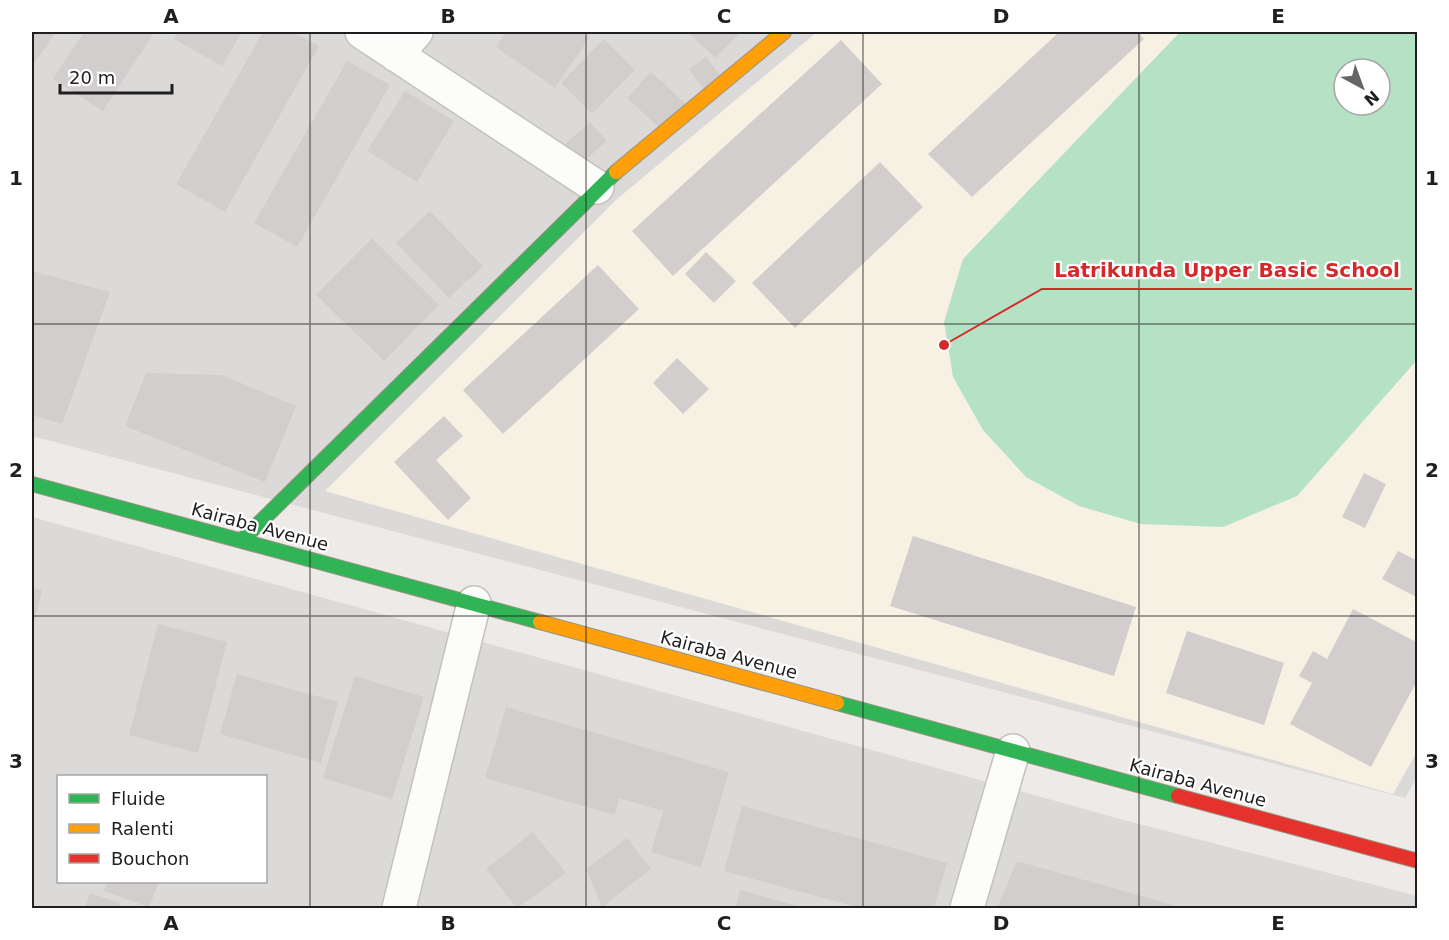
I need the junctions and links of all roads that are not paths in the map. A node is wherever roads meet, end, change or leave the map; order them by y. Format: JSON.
{"nodes":[{"id":1,"x":362,"y":32,"type":"edge"},
{"id":2,"x":784,"y":32,"type":"edge"},
{"id":3,"x":406,"y":43,"type":"edge"},
{"id":4,"x":597,"y":187,"type":"junction"},
{"id":5,"x":32,"y":484,"type":"edge"},
{"id":6,"x":242,"y":540,"type":"junction"},
{"id":7,"x":474,"y":603,"type":"junction"},
{"id":8,"x":1013,"y":751,"type":"junction"},
{"id":9,"x":1413,"y":843,"type":"dead end"},
{"id":10,"x":1411,"y":859,"type":"edge"},
{"id":11,"x":399,"y":909,"type":"edge"},
{"id":12,"x":967,"y":909,"type":"edge"}],
"edges":[{"from":1,"to":3,"type":"street"},
{"from":2,"to":4,"type":"street"},
{"from":3,"to":4,"type":"street"},
{"from":4,"to":6,"type":"street"},
{"from":5,"to":6,"type":"street","name":"Kairaba Avenue"},
{"from":6,"to":7,"type":"street","name":"Kairaba Avenue"},
{"from":7,"to":8,"type":"street","name":"Kairaba Avenue"},
{"from":7,"to":11,"type":"street"},
{"from":8,"to":10,"type":"street","name":"Kairaba Avenue"},
{"from":8,"to":12,"type":"street"},
{"from":9,"to":10,"type":"street"}]}
